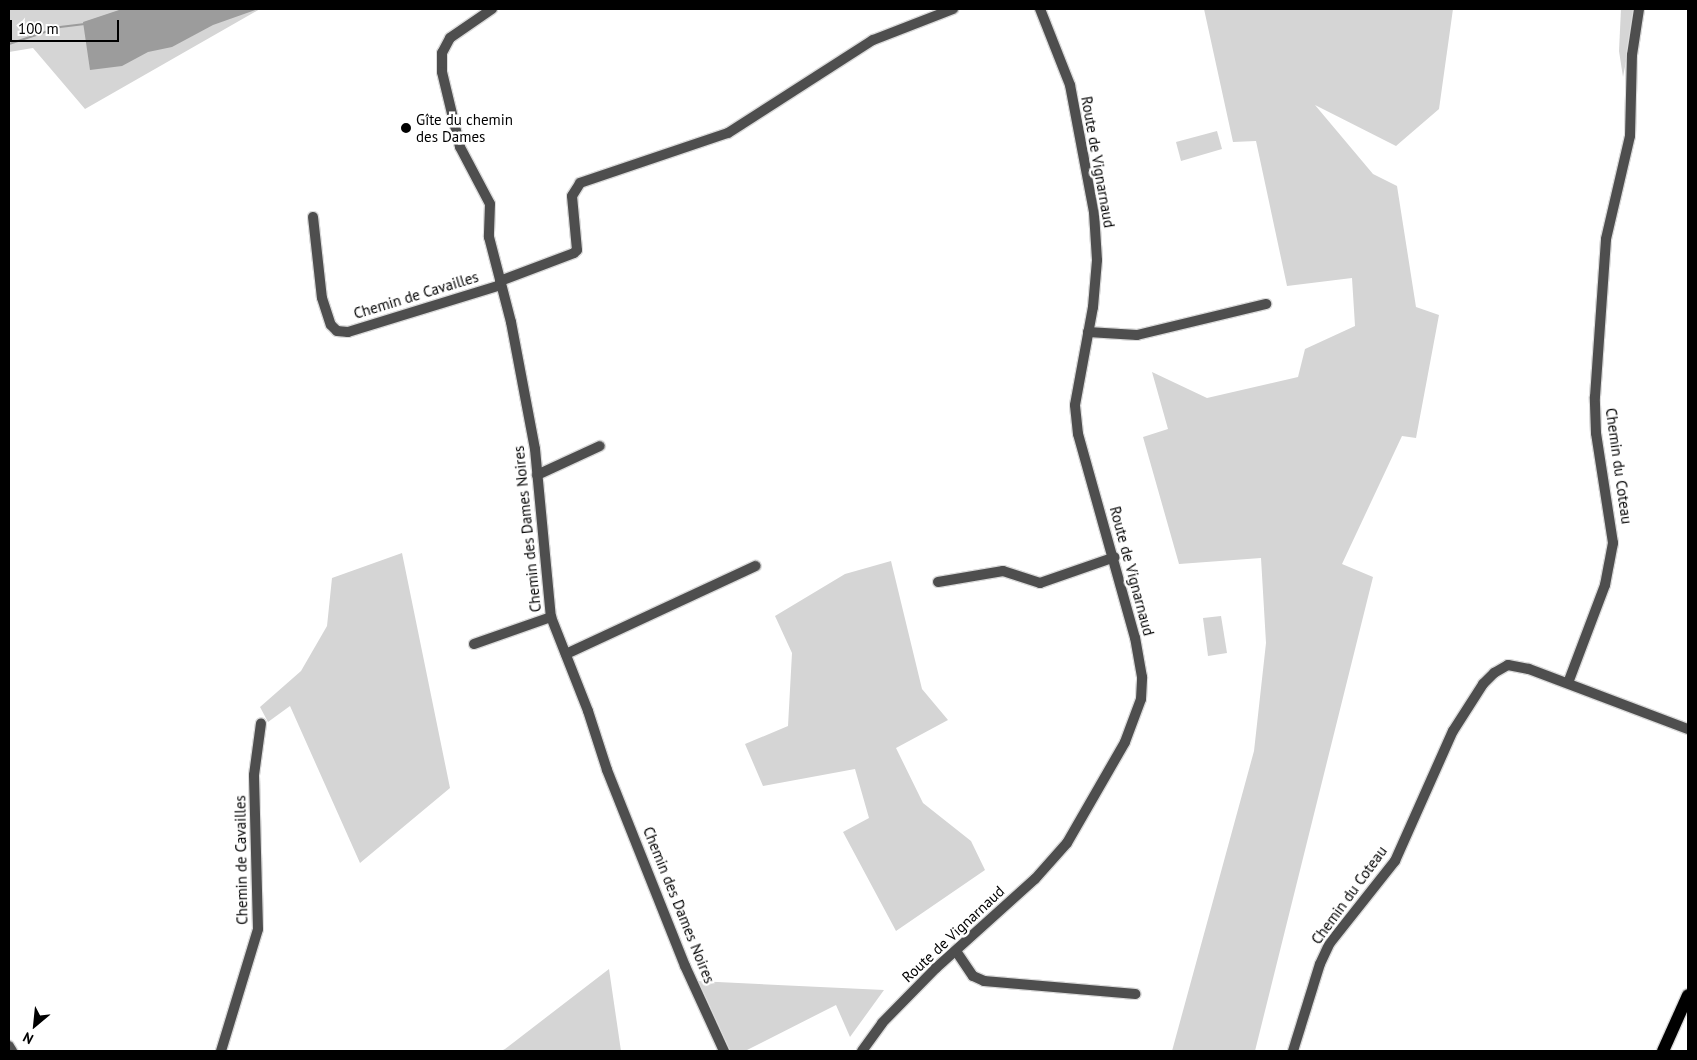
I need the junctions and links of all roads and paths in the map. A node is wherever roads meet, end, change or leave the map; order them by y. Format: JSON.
{"nodes":[{"id":1,"x":492,"y":9,"type":"edge"},
{"id":2,"x":953,"y":9,"type":"edge"},
{"id":3,"x":1040,"y":9,"type":"edge"},
{"id":4,"x":1639,"y":9,"type":"edge"},
{"id":5,"x":313,"y":217,"type":"dead end"},
{"id":6,"x":501,"y":283,"type":"junction"},
{"id":7,"x":1266,"y":304,"type":"dead end"},
{"id":8,"x":1088,"y":332,"type":"junction"},
{"id":9,"x":600,"y":446,"type":"dead end"},
{"id":10,"x":537,"y":475,"type":"junction"},
{"id":11,"x":1115,"y":557,"type":"junction"},
{"id":12,"x":756,"y":566,"type":"dead end"},
{"id":13,"x":938,"y":582,"type":"dead end"},
{"id":14,"x":551,"y":617,"type":"junction"},
{"id":15,"x":474,"y":644,"type":"dead end"},
{"id":16,"x":566,"y":654,"type":"junction"},
{"id":17,"x":1568,"y":683,"type":"junction"},
{"id":18,"x":261,"y":722,"type":"dead end"},
{"id":19,"x":1688,"y":729,"type":"edge"},
{"id":20,"x":956,"y":951,"type":"junction"},
{"id":21,"x":1135,"y":994,"type":"dead end"},
{"id":22,"x":1688,"y":995,"type":"edge"},
{"id":23,"x":9,"y":1046,"type":"edge"},
{"id":24,"x":12,"y":1051,"type":"edge"},
{"id":25,"x":221,"y":1051,"type":"edge"},
{"id":26,"x":724,"y":1051,"type":"edge"},
{"id":27,"x":862,"y":1051,"type":"edge"},
{"id":28,"x":1293,"y":1051,"type":"edge"},
{"id":29,"x":1663,"y":1051,"type":"edge"}],
"edges":[{"from":1,"to":6,"type":"street","name":"Chemin des Dames Noires"},
{"from":2,"to":6,"type":"street"},
{"from":3,"to":8,"type":"street","name":"Route de Vignarnaud"},
{"from":4,"to":17,"type":"street","name":"Chemin du Coteau"},
{"from":5,"to":6,"type":"street","name":"Chemin de Cavailles"},
{"from":6,"to":10,"type":"street","name":"Chemin des Dames Noires"},
{"from":7,"to":8,"type":"street"},
{"from":8,"to":11,"type":"street","name":"Route de Vignarnaud"},
{"from":9,"to":10,"type":"street"},
{"from":10,"to":14,"type":"street","name":"Chemin des Dames Noires"},
{"from":11,"to":13,"type":"street"},
{"from":11,"to":20,"type":"street","name":"Route de Vignarnaud"},
{"from":12,"to":16,"type":"street"},
{"from":14,"to":15,"type":"street"},
{"from":14,"to":16,"type":"street","name":"Chemin des Dames Noires"},
{"from":16,"to":26,"type":"street","name":"Chemin des Dames Noires"},
{"from":17,"to":19,"type":"street"},
{"from":17,"to":28,"type":"street","name":"Chemin du Coteau"},
{"from":18,"to":25,"type":"street","name":"Chemin de Cavailles"},
{"from":20,"to":21,"type":"street"},
{"from":20,"to":27,"type":"street","name":"Route de Vignarnaud"},
{"from":22,"to":29,"type":"main road"},
{"from":23,"to":24,"type":"street"}]}
